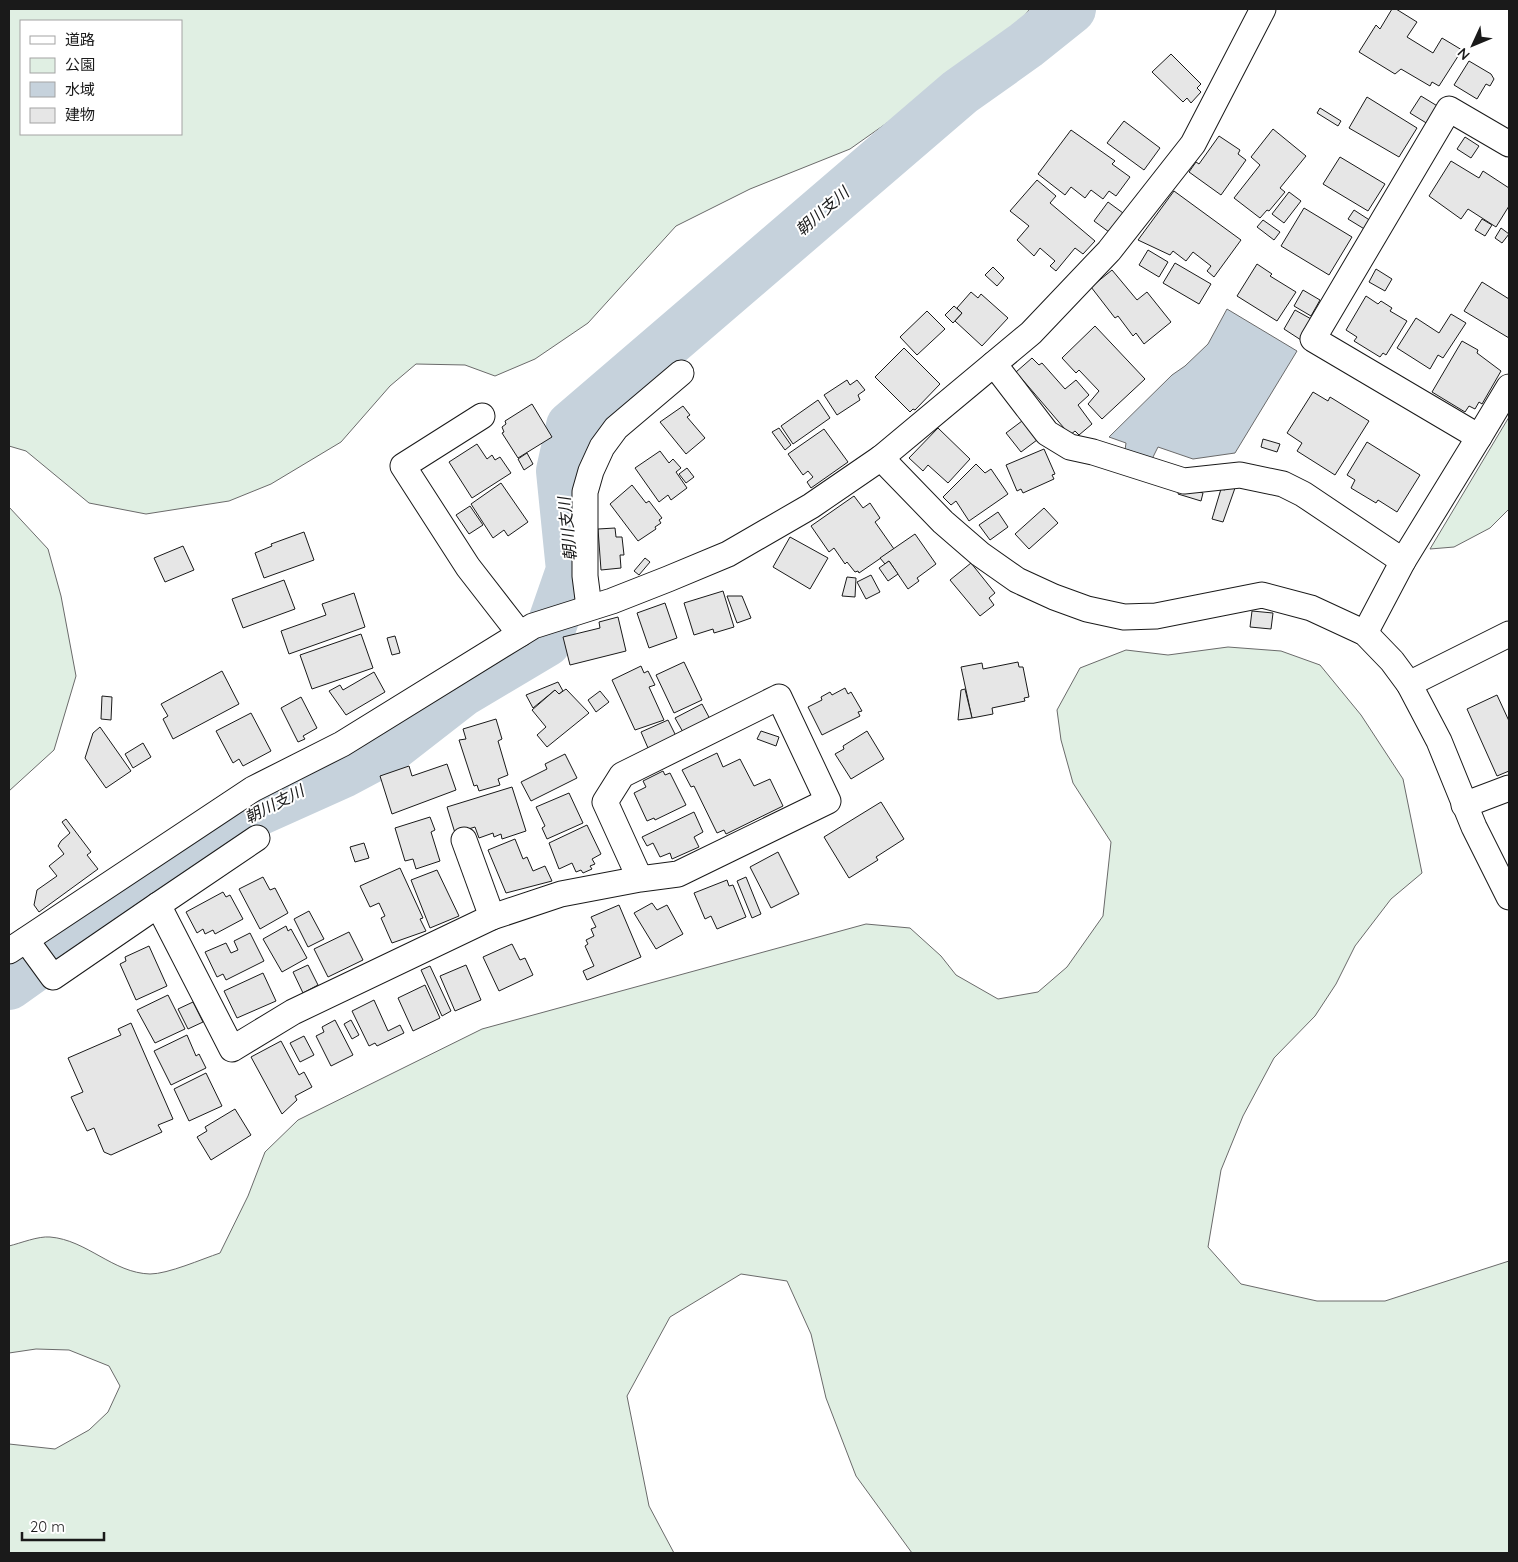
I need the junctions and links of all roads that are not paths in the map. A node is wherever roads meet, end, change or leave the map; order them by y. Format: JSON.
{"nodes":[{"id":1,"x":1264,"y":9,"type":"edge"},
{"id":2,"x":1509,"y":144,"type":"edge"},
{"id":3,"x":994,"y":364,"type":"junction"},
{"id":4,"x":682,"y":373,"type":"dead end"},
{"id":5,"x":1509,"y":387,"type":"edge"},
{"id":6,"x":482,"y":416,"type":"dead end"},
{"id":7,"x":1479,"y":437,"type":"junction"},
{"id":8,"x":881,"y":458,"type":"junction"},
{"id":9,"x":1403,"y":561,"type":"junction"},
{"id":10,"x":580,"y":611,"type":"junction"},
{"id":11,"x":526,"y":630,"type":"junction"},
{"id":12,"x":1365,"y":633,"type":"junction"},
{"id":13,"x":1509,"y":634,"type":"edge"},
{"id":14,"x":1409,"y":684,"type":"junction"},
{"id":15,"x":1509,"y":788,"type":"edge"},
{"id":16,"x":1464,"y":805,"type":"junction"},
{"id":17,"x":257,"y":838,"type":"dead end"},
{"id":18,"x":464,"y":840,"type":"dead end"},
{"id":19,"x":640,"y":879,"type":"junction"},
{"id":20,"x":1509,"y":897,"type":"edge"},
{"id":21,"x":158,"y":904,"type":"junction"},
{"id":22,"x":492,"y":917,"type":"junction"},
{"id":23,"x":21,"y":945,"type":"edge"}],
"edges":[{"from":1,"to":3,"type":"street"},
{"from":2,"to":7,"type":"street"},
{"from":3,"to":8,"type":"street"},
{"from":3,"to":9,"type":"street"},
{"from":4,"to":10,"type":"street"},
{"from":5,"to":7,"type":"street"},
{"from":6,"to":11,"type":"street"},
{"from":7,"to":9,"type":"street"},
{"from":8,"to":10,"type":"street"},
{"from":8,"to":12,"type":"street"},
{"from":9,"to":12,"type":"street"},
{"from":10,"to":11,"type":"street"},
{"from":11,"to":23,"type":"street"},
{"from":12,"to":14,"type":"street"},
{"from":13,"to":14,"type":"street"},
{"from":14,"to":16,"type":"street"},
{"from":15,"to":16,"type":"street"},
{"from":16,"to":20,"type":"street"},
{"from":17,"to":21,"type":"street"},
{"from":18,"to":22,"type":"street"},
{"from":19,"to":19,"type":"street"},
{"from":19,"to":22,"type":"street"},
{"from":21,"to":22,"type":"street"},
{"from":21,"to":23,"type":"street"}]}
